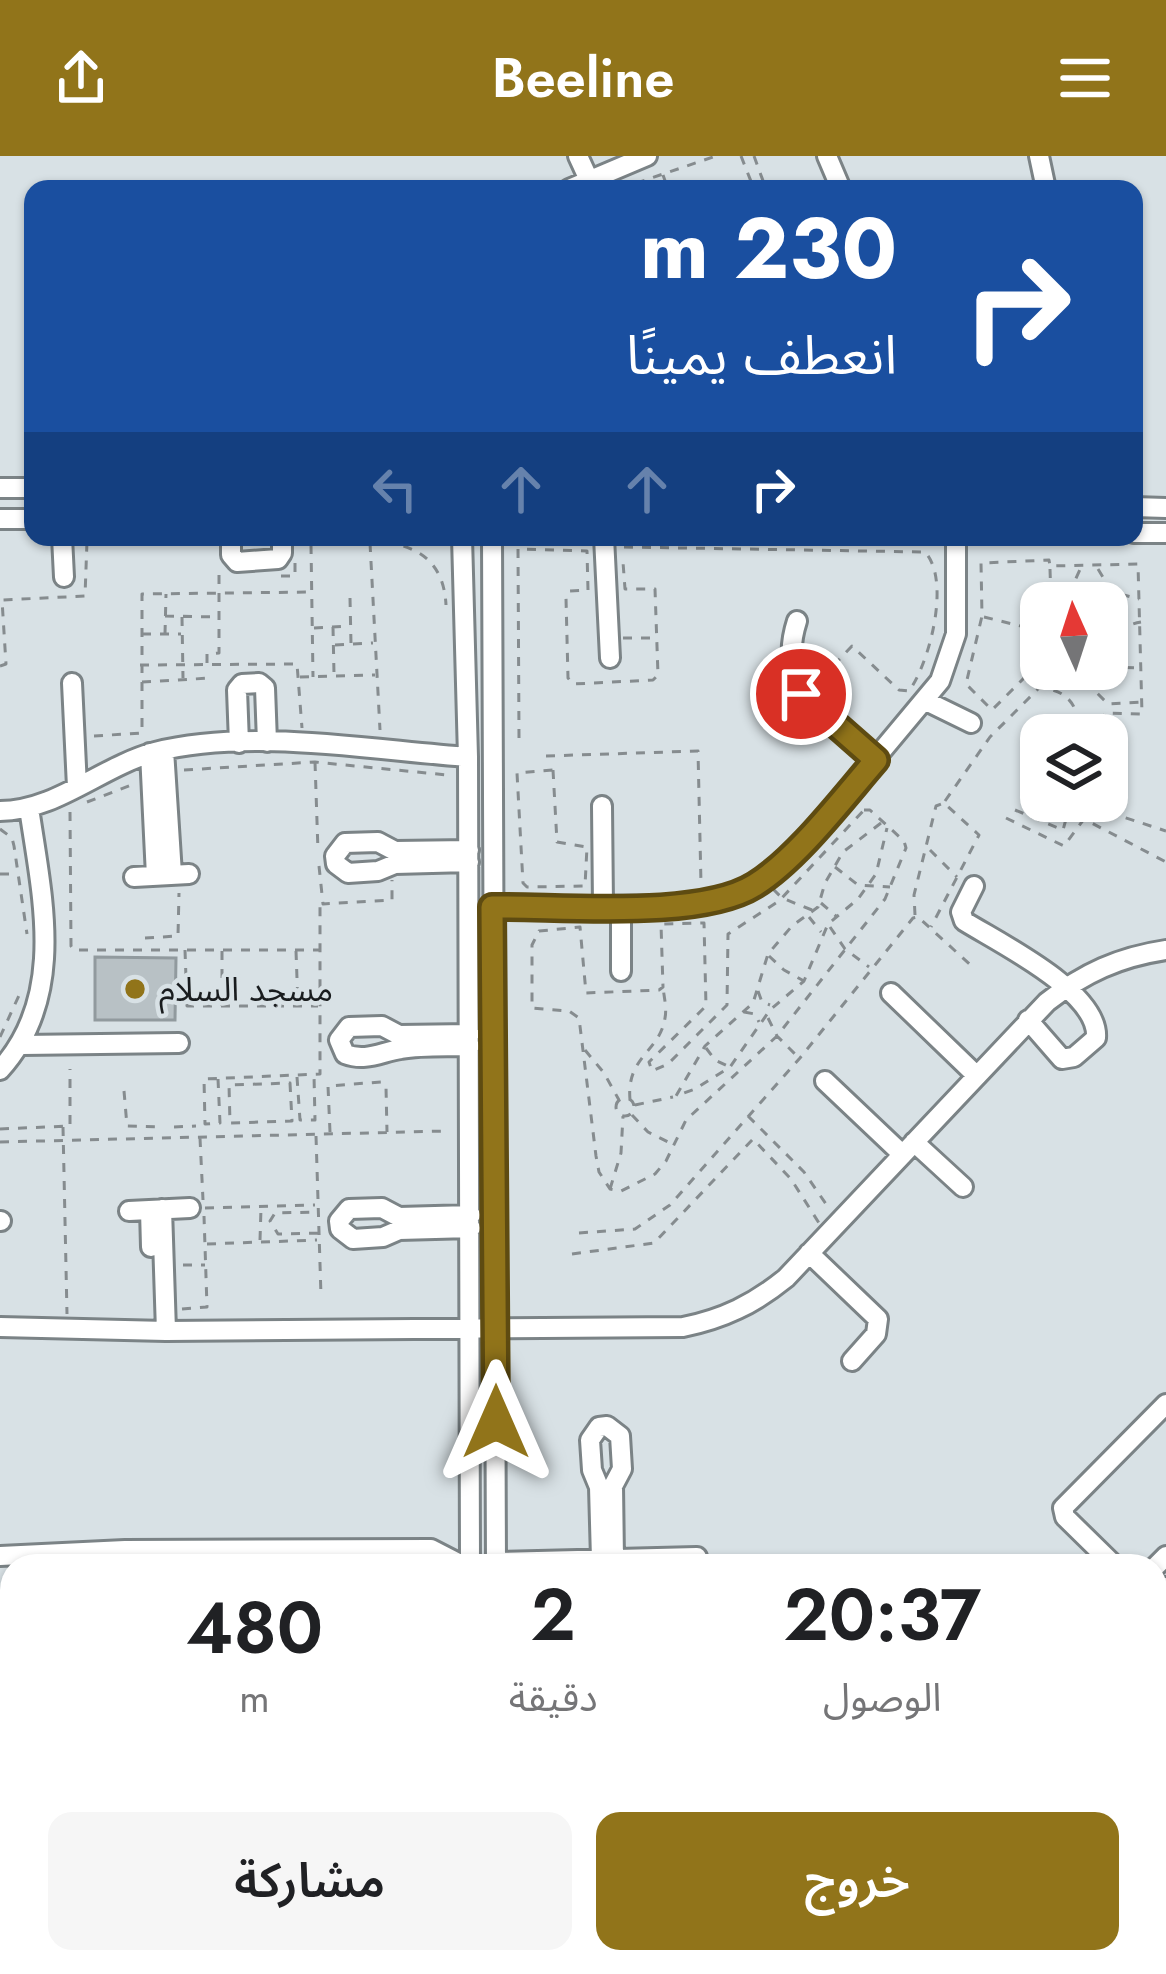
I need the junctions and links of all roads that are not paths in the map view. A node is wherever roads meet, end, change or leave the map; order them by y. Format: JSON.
{"nodes":[{"id":1,"x":578,"y":156,"type":"edge"},
{"id":2,"x":647,"y":156,"type":"edge"},
{"id":3,"x":589,"y":180,"type":"joint"},
{"id":4,"x":62,"y":546,"type":"edge"},
{"id":5,"x":227,"y":546,"type":"edge"},
{"id":6,"x":283,"y":546,"type":"edge"},
{"id":7,"x":462,"y":546,"type":"edge"},
{"id":8,"x":492,"y":546,"type":"edge"},
{"id":9,"x":604,"y":546,"type":"edge"},
{"id":10,"x":956,"y":546,"type":"edge"},
{"id":11,"x":64,"y":578,"type":"dead end"},
{"id":12,"x":797,"y":621,"type":"dead end"},
{"id":13,"x":610,"y":648,"type":"road end"},
{"id":14,"x":72,"y":683,"type":"dead end"},
{"id":15,"x":926,"y":701,"type":"junction"},
{"id":16,"x":971,"y":723,"type":"dead end"},
{"id":17,"x":267,"y":742,"type":"junction"},
{"id":18,"x":239,"y":743,"type":"junction"},
{"id":19,"x":157,"y":752,"type":"junction"},
{"id":20,"x":469,"y":758,"type":"junction"},
{"id":21,"x":876,"y":760,"type":"junction"},
{"id":22,"x":77,"y":787,"type":"junction"},
{"id":23,"x":602,"y":806,"type":"dead end"},
{"id":24,"x":29,"y":808,"type":"junction"},
{"id":25,"x":0,"y":811,"type":"edge"},
{"id":26,"x":469,"y":856,"type":"junction"},
{"id":27,"x":134,"y":877,"type":"dead end"},
{"id":28,"x":965,"y":881,"type":"road end"},
{"id":29,"x":612,"y":906,"type":"junction"},
{"id":30,"x":492,"y":907,"type":"junction"},
{"id":31,"x":1166,"y":950,"type":"edge"},
{"id":32,"x":621,"y":971,"type":"dead end"},
{"id":33,"x":1067,"y":986,"type":"junction"},
{"id":34,"x":891,"y":993,"type":"dead end"},
{"id":35,"x":1028,"y":1020,"type":"junction"},
{"id":36,"x":470,"y":1040,"type":"junction"},
{"id":37,"x":178,"y":1043,"type":"dead end"},
{"id":38,"x":22,"y":1045,"type":"junction"},
{"id":39,"x":0,"y":1070,"type":"edge"},
{"id":40,"x":977,"y":1076,"type":"junction"},
{"id":41,"x":825,"y":1081,"type":"dead end"},
{"id":42,"x":908,"y":1148,"type":"junction"},
{"id":43,"x":963,"y":1187,"type":"dead end"},
{"id":44,"x":197,"y":1208,"type":"road end"},
{"id":45,"x":470,"y":1221,"type":"junction"},
{"id":46,"x":808,"y":1253,"type":"junction"},
{"id":47,"x":0,"y":1327,"type":"edge"},
{"id":48,"x":471,"y":1329,"type":"junction"},
{"id":49,"x":496,"y":1329,"type":"junction"},
{"id":50,"x":160,"y":1331,"type":"junction"},
{"id":51,"x":852,"y":1361,"type":"dead end"},
{"id":52,"x":1166,"y":1404,"type":"edge"},
{"id":53,"x":470,"y":1519,"type":"junction"},
{"id":54,"x":431,"y":1549,"type":"junction"},
{"id":55,"x":42,"y":1554,"type":"edge"},
{"id":56,"x":442,"y":1554,"type":"edge"},
{"id":57,"x":468,"y":1554,"type":"edge"},
{"id":58,"x":496,"y":1554,"type":"edge"},
{"id":59,"x":607,"y":1554,"type":"edge"},
{"id":60,"x":608,"y":1554,"type":"edge"},
{"id":61,"x":1103,"y":1554,"type":"edge"},
{"id":62,"x":874,"y":1974,"type":"edge"},
{"id":63,"x":898,"y":1974,"type":"edge"}],
"edges":[{"from":1,"to":3,"type":"street"},
{"from":2,"to":3,"type":"street"},
{"from":4,"to":11,"type":"street"},
{"from":5,"to":6,"type":"street"},
{"from":7,"to":20,"type":"street"},
{"from":8,"to":30,"type":"street"},
{"from":9,"to":13,"type":"street"},
{"from":10,"to":15,"type":"street"},
{"from":12,"to":21,"type":"street"},
{"from":14,"to":22,"type":"street"},
{"from":15,"to":16,"type":"street"},
{"from":15,"to":21,"type":"street"},
{"from":17,"to":18,"type":"street"},
{"from":17,"to":18,"type":"street"},
{"from":17,"to":20,"type":"street"},
{"from":18,"to":19,"type":"street"},
{"from":19,"to":22,"type":"street"},
{"from":19,"to":27,"type":"street"},
{"from":20,"to":26,"type":"street"},
{"from":21,"to":29,"type":"street"},
{"from":22,"to":24,"type":"street"},
{"from":23,"to":29,"type":"street"},
{"from":24,"to":25,"type":"street"},
{"from":24,"to":38,"type":"street"},
{"from":26,"to":26,"type":"street"},
{"from":26,"to":36,"type":"street"},
{"from":28,"to":33,"type":"street"},
{"from":29,"to":30,"type":"street"},
{"from":29,"to":32,"type":"street"},
{"from":30,"to":49,"type":"street"},
{"from":31,"to":33,"type":"street"},
{"from":33,"to":35,"type":"street"},
{"from":33,"to":35,"type":"street"},
{"from":34,"to":40,"type":"street"},
{"from":35,"to":40,"type":"street"},
{"from":36,"to":36,"type":"street"},
{"from":36,"to":45,"type":"street"},
{"from":37,"to":38,"type":"street"},
{"from":38,"to":39,"type":"street"},
{"from":40,"to":42,"type":"street"},
{"from":41,"to":42,"type":"street"},
{"from":42,"to":43,"type":"street"},
{"from":42,"to":46,"type":"street"},
{"from":44,"to":50,"type":"street"},
{"from":45,"to":45,"type":"street"},
{"from":45,"to":48,"type":"street"},
{"from":46,"to":49,"type":"street"},
{"from":46,"to":51,"type":"street"},
{"from":47,"to":50,"type":"street"},
{"from":48,"to":49,"type":"street"},
{"from":48,"to":50,"type":"street"},
{"from":48,"to":53,"type":"street"},
{"from":49,"to":58,"type":"street"},
{"from":52,"to":61,"type":"street"},
{"from":53,"to":54,"type":"street"},
{"from":53,"to":57,"type":"street"},
{"from":54,"to":55,"type":"street"},
{"from":54,"to":56,"type":"street"},
{"from":59,"to":60,"type":"street"},
{"from":62,"to":63,"type":"street"}]}
